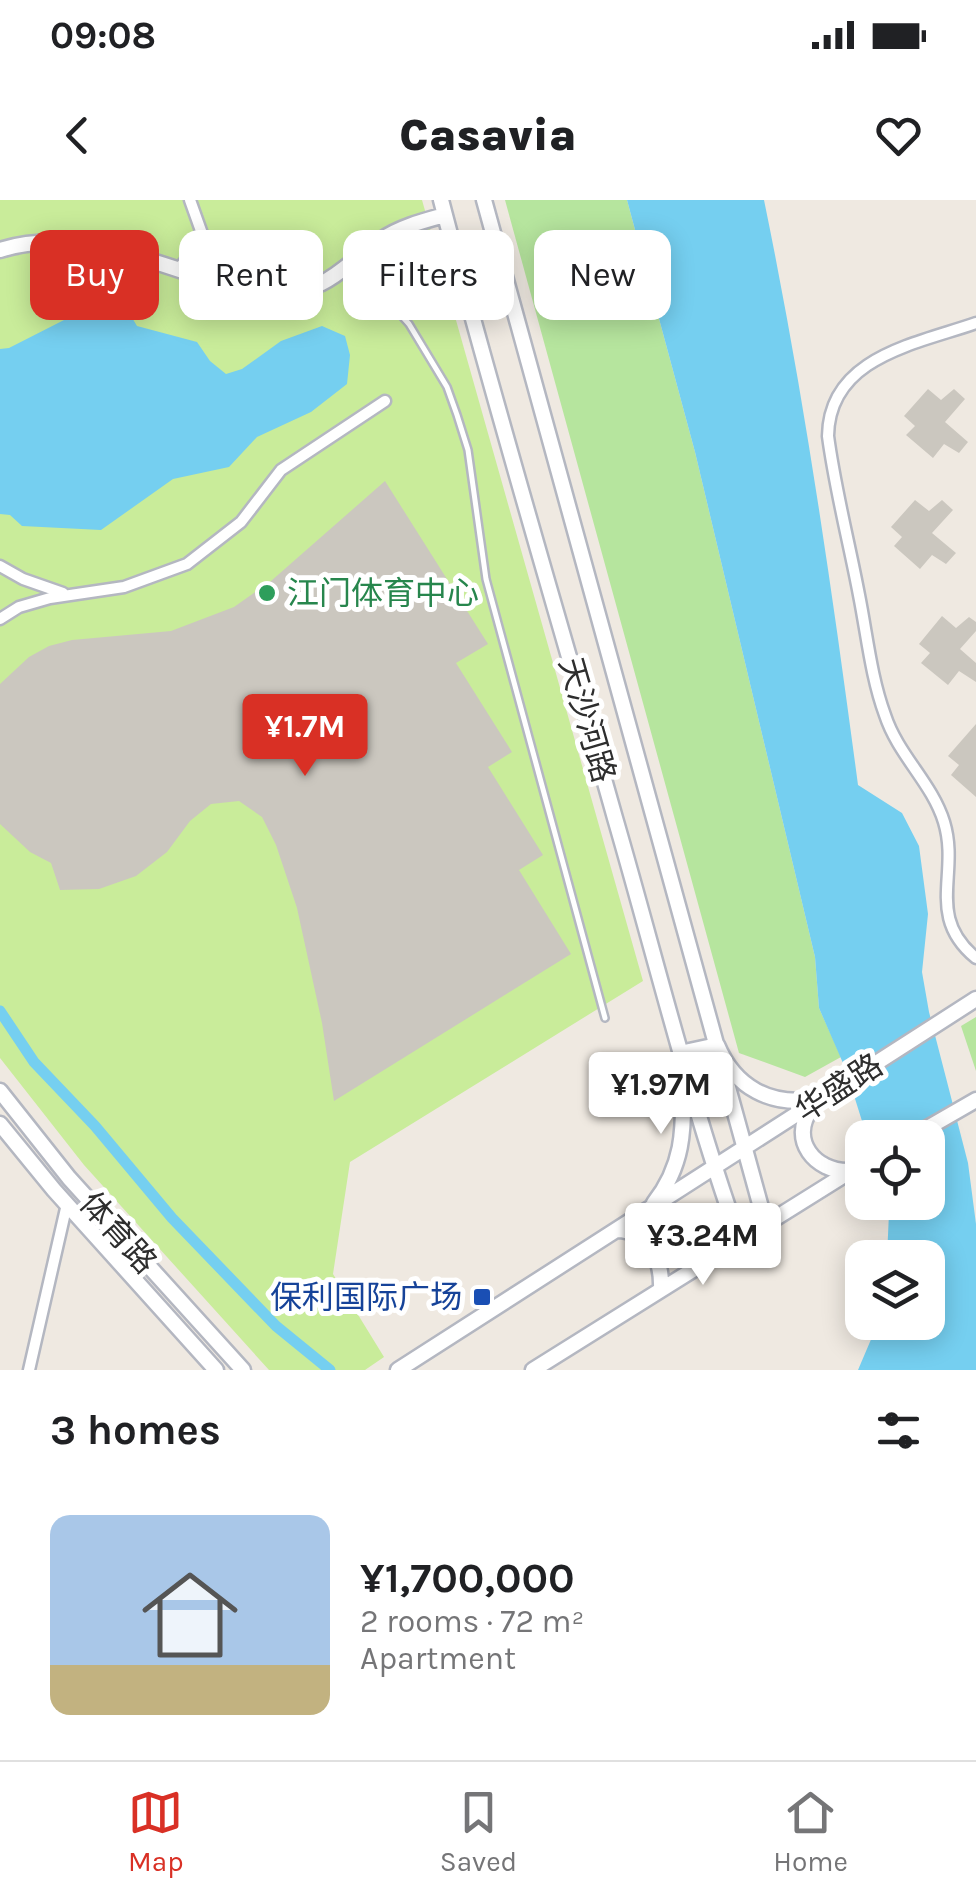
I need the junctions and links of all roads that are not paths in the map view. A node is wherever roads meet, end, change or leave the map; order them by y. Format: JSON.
{"nodes":[{"id":1,"x":190,"y":200,"type":"edge"},
{"id":2,"x":484,"y":200,"type":"edge"},
{"id":3,"x":443,"y":207,"type":"edge"},
{"id":4,"x":201,"y":230,"type":"edge"},
{"id":5,"x":401,"y":230,"type":"edge"},
{"id":6,"x":0,"y":250,"type":"edge"},
{"id":7,"x":179,"y":270,"type":"edge"},
{"id":8,"x":406,"y":320,"type":"edge"},
{"id":9,"x":976,"y":323,"type":"edge"},
{"id":10,"x":385,"y":401,"type":"dead end"},
{"id":11,"x":0,"y":566,"type":"edge"},
{"id":12,"x":66,"y":594,"type":"junction"},
{"id":13,"x":0,"y":619,"type":"edge"},
{"id":14,"x":976,"y":958,"type":"edge"},
{"id":15,"x":976,"y":999,"type":"edge"},
{"id":16,"x":605,"y":1018,"type":"dead end"},
{"id":17,"x":717,"y":1045,"type":"junction"},
{"id":18,"x":682,"y":1059,"type":"junction"},
{"id":19,"x":0,"y":1091,"type":"edge"},
{"id":20,"x":827,"y":1096,"type":"junction"},
{"id":21,"x":976,"y":1100,"type":"edge"},
{"id":22,"x":941,"y":1120,"type":"edge"},
{"id":23,"x":0,"y":1124,"type":"edge"},
{"id":24,"x":744,"y":1150,"type":"junction"},
{"id":25,"x":714,"y":1168,"type":"junction"},
{"id":26,"x":845,"y":1170,"type":"edge"},
{"id":27,"x":845,"y":1175,"type":"edge"},
{"id":28,"x":67,"y":1204,"type":"junction"},
{"id":29,"x":644,"y":1213,"type":"junction"},
{"id":30,"x":765,"y":1222,"type":"junction"},
{"id":31,"x":617,"y":1230,"type":"junction"},
{"id":32,"x":739,"y":1239,"type":"junction"},
{"id":33,"x":661,"y":1288,"type":"junction"},
{"id":34,"x":29,"y":1370,"type":"edge"},
{"id":35,"x":216,"y":1370,"type":"edge"},
{"id":36,"x":242,"y":1370,"type":"edge"},
{"id":37,"x":398,"y":1370,"type":"edge"},
{"id":38,"x":533,"y":1370,"type":"edge"}],
"edges":[{"from":1,"to":4,"type":"street"},
{"from":2,"to":17,"type":"main road","name":"天沙河路"},
{"from":3,"to":5,"type":"main road"},
{"from":3,"to":18,"type":"main road","name":"天沙河路"},
{"from":6,"to":7,"type":"main road"},
{"from":8,"to":16,"type":"lane"},
{"from":9,"to":14,"type":"street"},
{"from":10,"to":12,"type":"street"},
{"from":11,"to":12,"type":"street"},
{"from":12,"to":13,"type":"street"},
{"from":15,"to":20,"type":"main road","name":"华盛路"},
{"from":17,"to":18,"type":"main road"},
{"from":17,"to":20,"type":"main road"},
{"from":17,"to":24,"type":"main road","name":"天沙河路"},
{"from":18,"to":25,"type":"main road","name":"天沙河路"},
{"from":18,"to":29,"type":"main road"},
{"from":19,"to":36,"type":"main road","name":"体育路"},
{"from":20,"to":24,"type":"main road","name":"华盛路"},
{"from":20,"to":26,"type":"main road"},
{"from":21,"to":22,"type":"main road"},
{"from":23,"to":28,"type":"main road","name":"体育路"},
{"from":24,"to":25,"type":"main road","name":"华盛路"},
{"from":24,"to":30,"type":"main road","name":"天沙河路"},
{"from":25,"to":29,"type":"main road","name":"华盛路"},
{"from":25,"to":32,"type":"main road","name":"天沙河路"},
{"from":27,"to":30,"type":"main road"},
{"from":28,"to":34,"type":"street"},
{"from":28,"to":35,"type":"main road","name":"体育路"},
{"from":29,"to":31,"type":"main road","name":"华盛路"},
{"from":30,"to":32,"type":"main road"},
{"from":31,"to":33,"type":"main road"},
{"from":31,"to":37,"type":"main road","name":"华盛路"},
{"from":32,"to":33,"type":"main road"},
{"from":33,"to":38,"type":"main road"}]}
